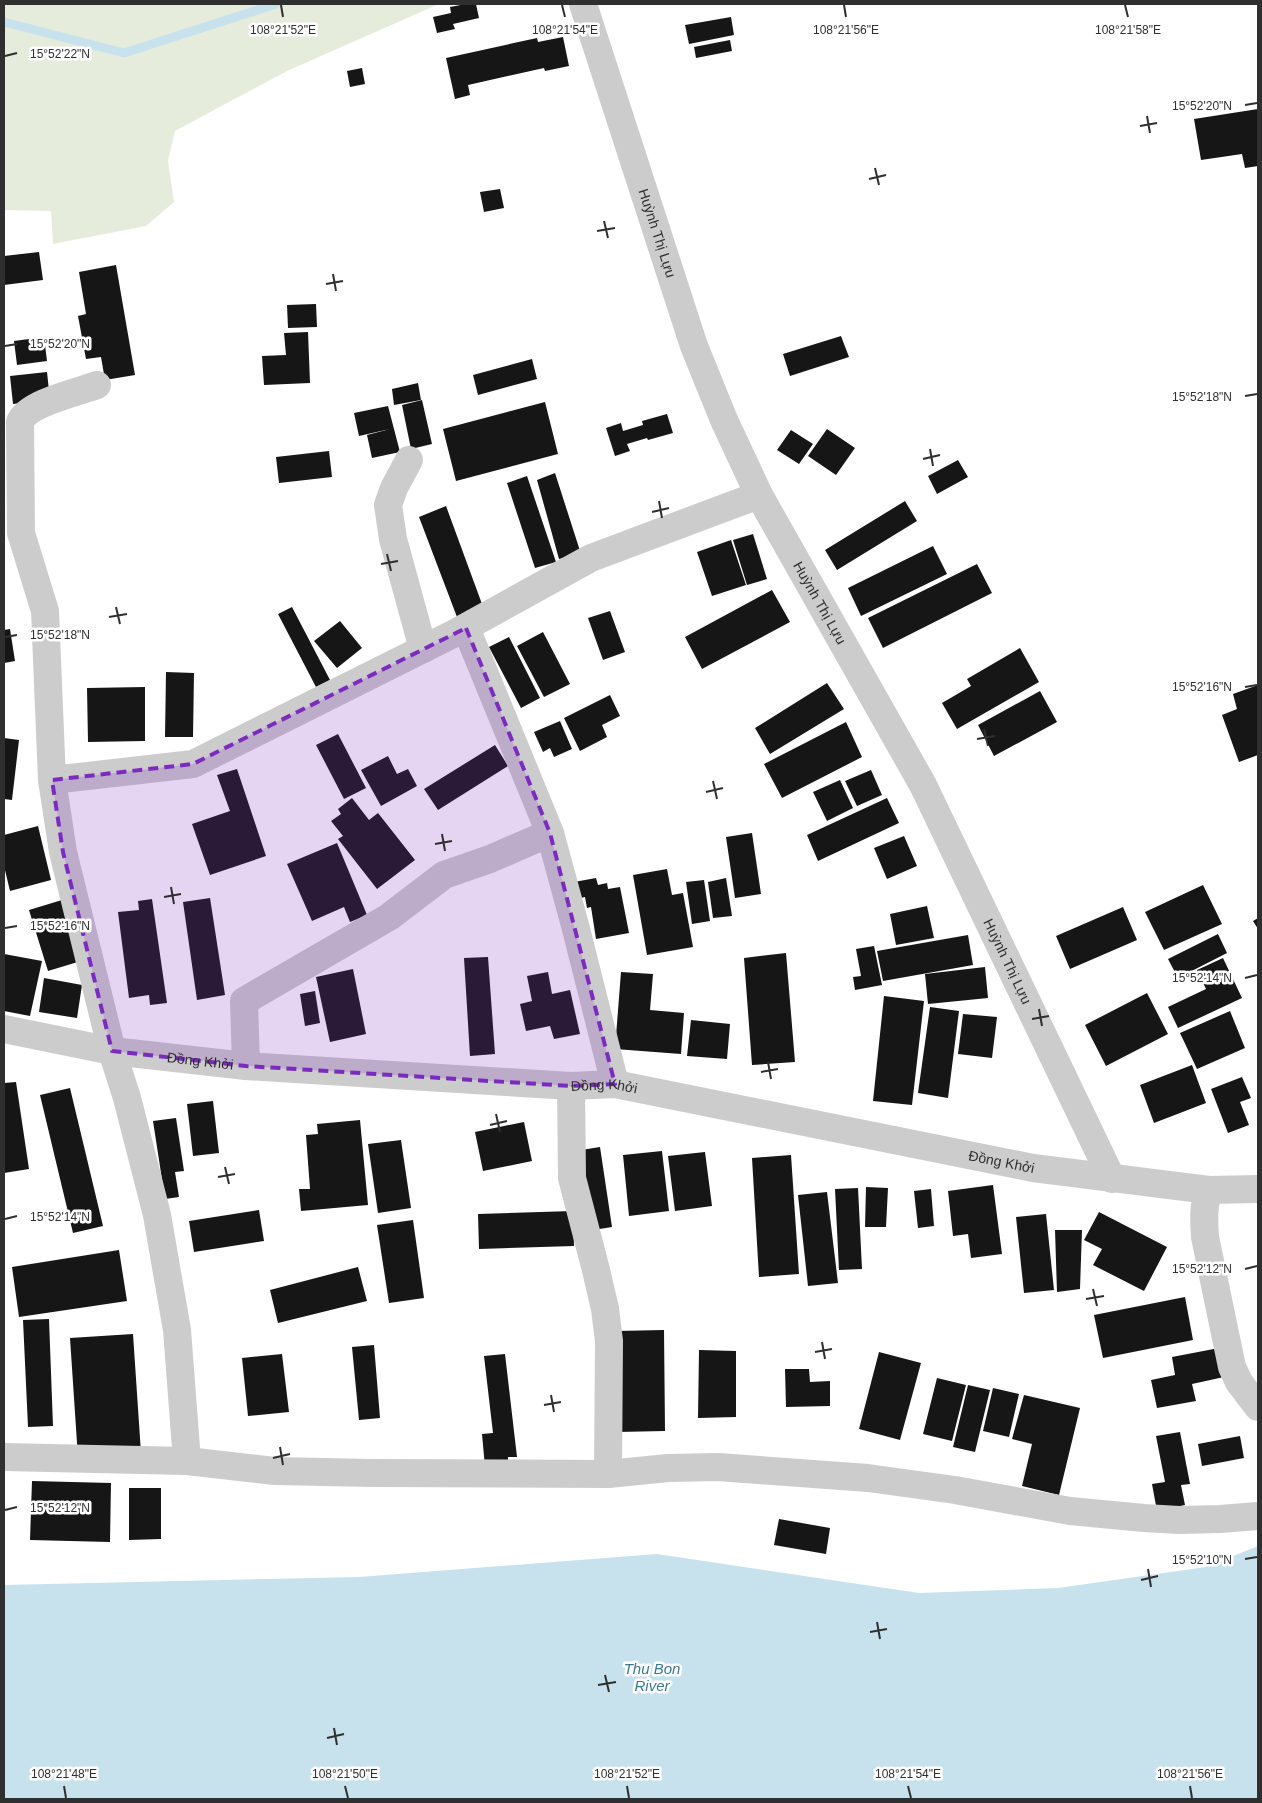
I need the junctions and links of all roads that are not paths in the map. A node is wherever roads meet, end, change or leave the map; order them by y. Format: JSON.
{"nodes":[{"id":1,"x":583,"y":4,"type":"edge"},
{"id":2,"x":97,"y":385,"type":"dead end"},
{"id":3,"x":409,"y":460,"type":"dead end"},
{"id":4,"x":759,"y":495,"type":"junction"},
{"id":5,"x":12,"y":532,"type":"edge"},
{"id":6,"x":466,"y":628,"type":"junction"},
{"id":7,"x":423,"y":650,"type":"junction"},
{"id":8,"x":52,"y":780,"type":"junction"},
{"id":9,"x":550,"y":833,"type":"junction"},
{"id":10,"x":4,"y":1029,"type":"edge"},
{"id":11,"x":112,"y":1051,"type":"junction"},
{"id":12,"x":246,"y":1066,"type":"junction"},
{"id":13,"x":614,"y":1084,"type":"junction"},
{"id":14,"x":571,"y":1086,"type":"junction"},
{"id":15,"x":1112,"y":1179,"type":"junction"},
{"id":16,"x":1258,"y":1189,"type":"edge"},
{"id":17,"x":1209,"y":1190,"type":"junction"},
{"id":18,"x":1258,"y":1407,"type":"edge"},
{"id":19,"x":4,"y":1457,"type":"edge"},
{"id":20,"x":187,"y":1461,"type":"junction"},
{"id":21,"x":608,"y":1474,"type":"junction"},
{"id":22,"x":1258,"y":1516,"type":"edge"}],
"edges":[{"from":1,"to":4,"type":"street","name":"Huỳnh Thị Lựu"},
{"from":2,"to":5,"type":"street"},
{"from":3,"to":7,"type":"street"},
{"from":4,"to":6,"type":"street"},
{"from":4,"to":15,"type":"street","name":"Huỳnh Thị Lựu"},
{"from":5,"to":8,"type":"street"},
{"from":6,"to":7,"type":"street"},
{"from":6,"to":9,"type":"street"},
{"from":7,"to":8,"type":"street"},
{"from":8,"to":11,"type":"street"},
{"from":9,"to":12,"type":"street"},
{"from":9,"to":13,"type":"street"},
{"from":10,"to":11,"type":"street","name":"Đồng Khởi"},
{"from":11,"to":12,"type":"street","name":"Đồng Khởi"},
{"from":11,"to":20,"type":"street"},
{"from":12,"to":14,"type":"street","name":"Đồng Khởi"},
{"from":13,"to":14,"type":"street","name":"Đồng Khởi"},
{"from":13,"to":15,"type":"street","name":"Đồng Khởi"},
{"from":14,"to":21,"type":"street"},
{"from":15,"to":17,"type":"street","name":"Đồng Khởi"},
{"from":16,"to":17,"type":"street","name":"Đồng Khởi"},
{"from":17,"to":18,"type":"street"},
{"from":19,"to":20,"type":"street"},
{"from":20,"to":21,"type":"street"},
{"from":21,"to":22,"type":"street"}]}
